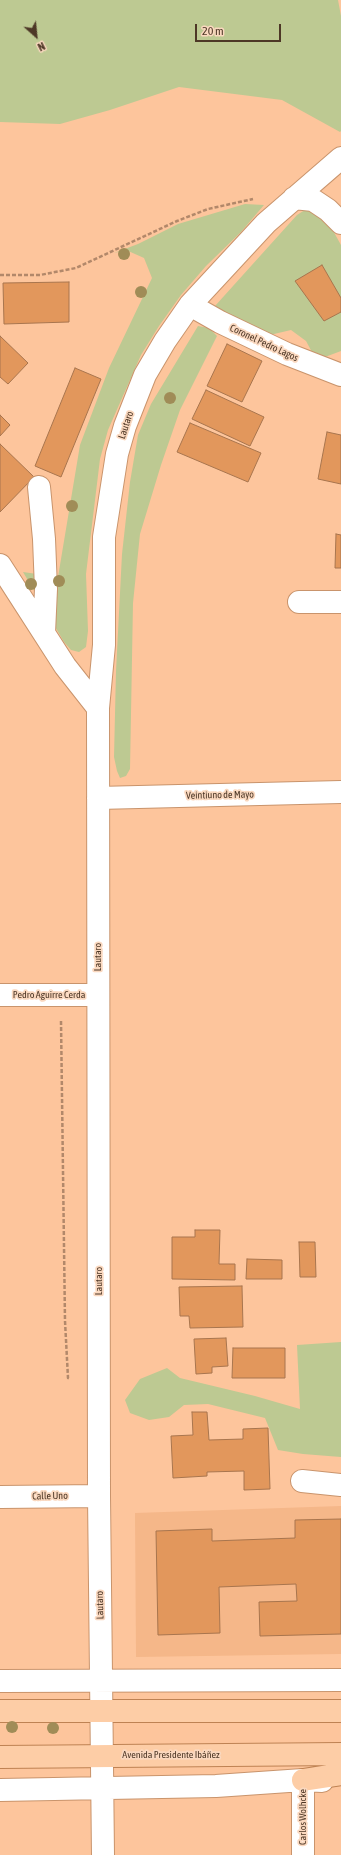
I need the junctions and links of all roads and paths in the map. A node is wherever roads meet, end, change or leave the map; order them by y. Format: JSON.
{"nodes":[{"id":1,"x":341,"y":158,"type":"edge"},
{"id":2,"x":294,"y":198,"type":"junction"},
{"id":3,"x":341,"y":223,"type":"edge"},
{"id":4,"x":0,"y":275,"type":"edge"},
{"id":5,"x":190,"y":304,"type":"junction"},
{"id":6,"x":341,"y":375,"type":"edge"},
{"id":7,"x":39,"y":487,"type":"dead end"},
{"id":8,"x":0,"y":565,"type":"edge"},
{"id":9,"x":299,"y":602,"type":"dead end"},
{"id":10,"x":341,"y":602,"type":"edge"},
{"id":11,"x":44,"y":633,"type":"junction"},
{"id":12,"x":98,"y":708,"type":"junction"},
{"id":13,"x":341,"y":792,"type":"edge"},
{"id":14,"x":98,"y":798,"type":"junction"},
{"id":15,"x":0,"y":995,"type":"edge"},
{"id":16,"x":98,"y":995,"type":"junction"},
{"id":17,"x":61,"y":1019,"type":"dead end"},
{"id":18,"x":70,"y":1378,"type":"dead end"},
{"id":19,"x":302,"y":1481,"type":"dead end"},
{"id":20,"x":341,"y":1485,"type":"edge"},
{"id":21,"x":99,"y":1496,"type":"junction"},
{"id":22,"x":0,"y":1497,"type":"edge"},
{"id":23,"x":0,"y":1680,"type":"edge"},
{"id":24,"x":100,"y":1680,"type":"junction"},
{"id":25,"x":341,"y":1680,"type":"edge"},
{"id":26,"x":101,"y":1710,"type":"junction"},
{"id":27,"x":341,"y":1710,"type":"edge"},
{"id":28,"x":0,"y":1711,"type":"edge"},
{"id":29,"x":341,"y":1754,"type":"edge"},
{"id":30,"x":102,"y":1756,"type":"junction"},
{"id":31,"x":0,"y":1757,"type":"edge"},
{"id":32,"x":341,"y":1774,"type":"edge"},
{"id":33,"x":303,"y":1780,"type":"junction"},
{"id":34,"x":341,"y":1782,"type":"edge"},
{"id":35,"x":103,"y":1789,"type":"junction"},
{"id":36,"x":0,"y":1790,"type":"edge"},
{"id":37,"x":103,"y":1855,"type":"edge"},
{"id":38,"x":303,"y":1855,"type":"edge"}],
"edges":[{"from":1,"to":2,"type":"street","name":"Lautaro"},
{"from":2,"to":3,"type":"street"},
{"from":2,"to":4,"type":"path"},
{"from":2,"to":5,"type":"street","name":"Lautaro"},
{"from":5,"to":6,"type":"street","name":"Coronel Pedro Lagos"},
{"from":5,"to":12,"type":"street","name":"Lautaro"},
{"from":7,"to":11,"type":"street"},
{"from":8,"to":11,"type":"street"},
{"from":9,"to":10,"type":"street"},
{"from":11,"to":12,"type":"street"},
{"from":12,"to":14,"type":"street","name":"Lautaro"},
{"from":13,"to":14,"type":"street","name":"Veintiuno de Mayo"},
{"from":14,"to":16,"type":"street","name":"Lautaro"},
{"from":15,"to":16,"type":"street","name":"Pedro Aguirre Cerda"},
{"from":16,"to":21,"type":"street","name":"Lautaro"},
{"from":17,"to":18,"type":"path"},
{"from":19,"to":20,"type":"street"},
{"from":21,"to":22,"type":"street","name":"Calle Uno"},
{"from":21,"to":24,"type":"street","name":"Lautaro"},
{"from":23,"to":24,"type":"street"},
{"from":24,"to":25,"type":"street"},
{"from":24,"to":26,"type":"street","name":"Lautaro"},
{"from":26,"to":27,"type":"main road"},
{"from":26,"to":28,"type":"main road"},
{"from":26,"to":30,"type":"street","name":"Lautaro"},
{"from":29,"to":30,"type":"main road","name":"Avenida Presidente Ibáñez"},
{"from":30,"to":31,"type":"main road","name":"Avenida Presidente Ibáñez"},
{"from":30,"to":35,"type":"street","name":"Lautaro"},
{"from":32,"to":33,"type":"main road"},
{"from":33,"to":34,"type":"street"},
{"from":33,"to":35,"type":"street"},
{"from":33,"to":38,"type":"street","name":"Carlos Wolhcke"},
{"from":35,"to":36,"type":"street"},
{"from":35,"to":37,"type":"street","name":"Lautaro"}]}
